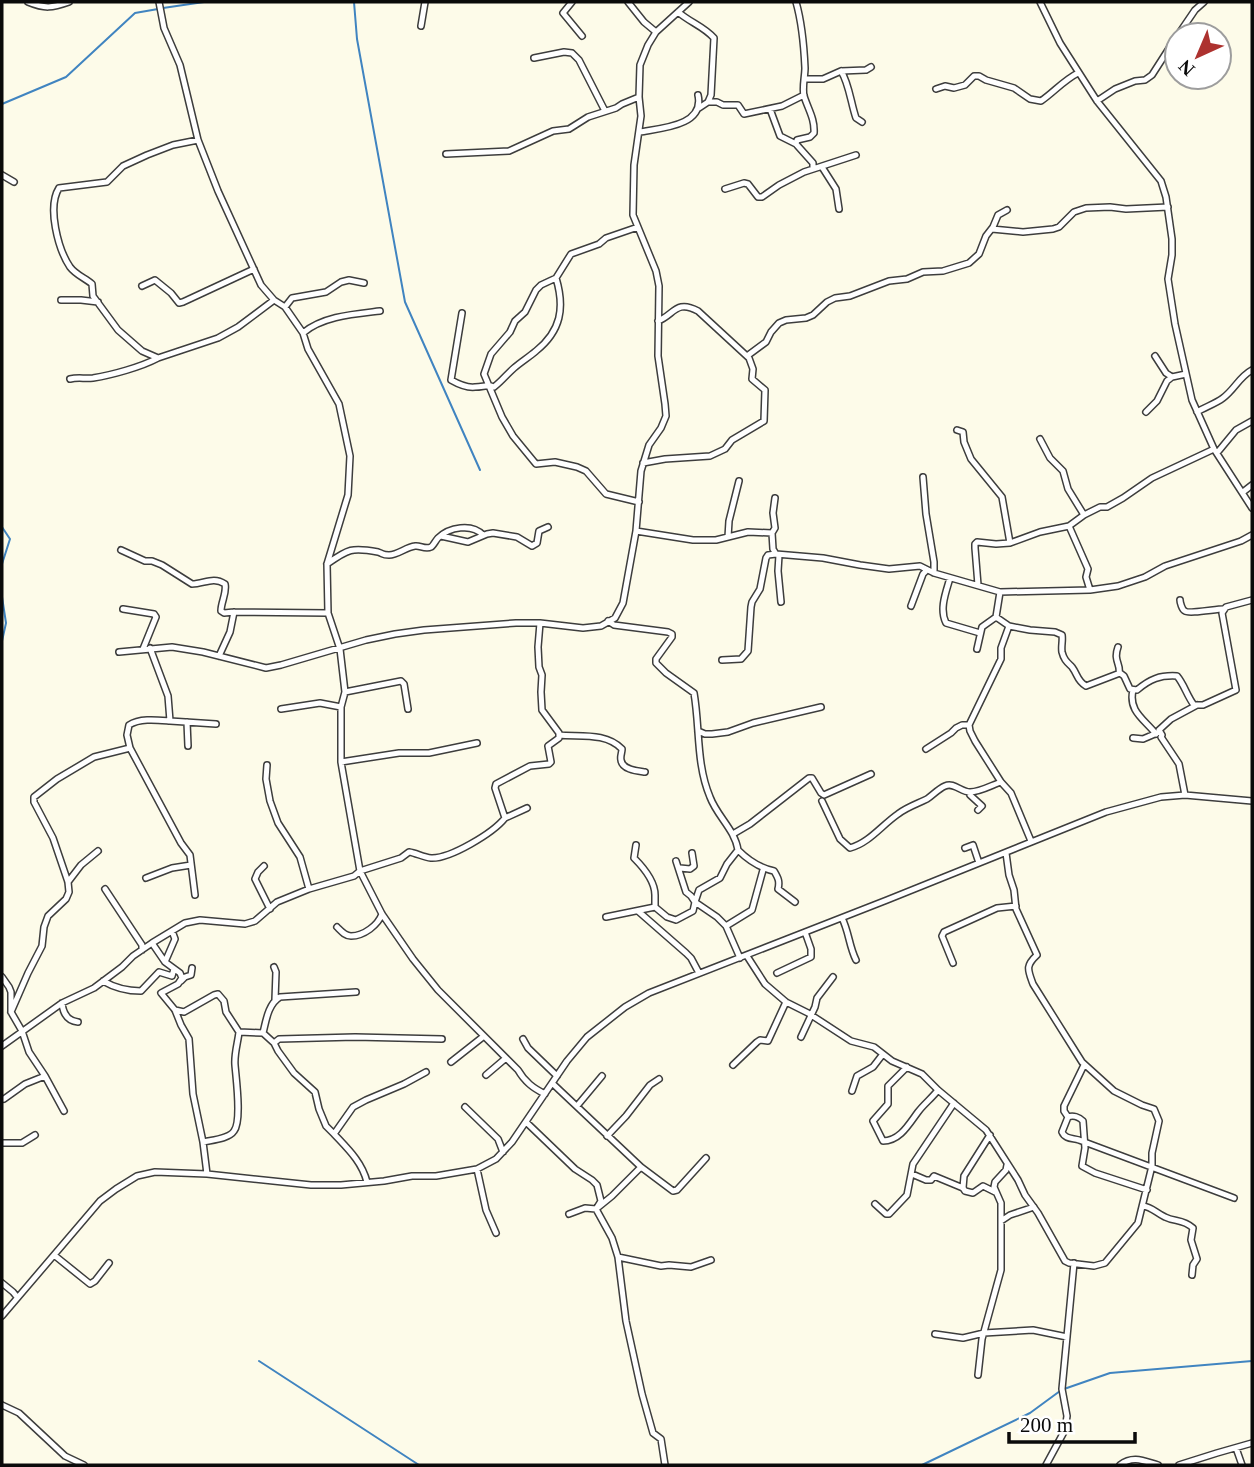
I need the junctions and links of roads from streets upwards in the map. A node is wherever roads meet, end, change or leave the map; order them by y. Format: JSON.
{"nodes":[{"id":1,"x":28,"y":2,"type":"edge"},
{"id":2,"x":69,"y":2,"type":"edge"},
{"id":3,"x":159,"y":2,"type":"edge"},
{"id":4,"x":425,"y":2,"type":"edge"},
{"id":5,"x":572,"y":2,"type":"edge"},
{"id":6,"x":628,"y":2,"type":"edge"},
{"id":7,"x":689,"y":2,"type":"edge"},
{"id":8,"x":796,"y":2,"type":"edge"},
{"id":9,"x":1040,"y":2,"type":"edge"},
{"id":10,"x":1204,"y":2,"type":"edge"},
{"id":11,"x":678,"y":12,"type":"junction"},
{"id":12,"x":1187,"y":21,"type":"edge"},
{"id":13,"x":421,"y":26,"type":"dead end"},
{"id":14,"x":656,"y":32,"type":"junction"},
{"id":15,"x":582,"y":36,"type":"dead end"},
{"id":16,"x":1163,"y":57,"type":"edge"},
{"id":17,"x":534,"y":58,"type":"dead end"},
{"id":18,"x":871,"y":67,"type":"dead end"},
{"id":19,"x":841,"y":71,"type":"junction"},
{"id":20,"x":1078,"y":73,"type":"junction"},
{"id":21,"x":805,"y":79,"type":"junction"},
{"id":22,"x":936,"y":89,"type":"dead end"},
{"id":23,"x":698,"y":95,"type":"dead end"},
{"id":24,"x":804,"y":95,"type":"junction"},
{"id":25,"x":639,"y":97,"type":"junction"},
{"id":26,"x":1097,"y":101,"type":"junction"},
{"id":27,"x":708,"y":102,"type":"junction"},
{"id":28,"x":699,"y":108,"type":"junction"},
{"id":29,"x":770,"y":109,"type":"junction"},
{"id":30,"x":605,"y":111,"type":"junction"},
{"id":31,"x":862,"y":122,"type":"dead end"},
{"id":32,"x":640,"y":132,"type":"junction"},
{"id":33,"x":198,"y":141,"type":"junction"},
{"id":34,"x":796,"y":144,"type":"junction"},
{"id":35,"x":446,"y":155,"type":"dead end"},
{"id":36,"x":856,"y":155,"type":"dead end"},
{"id":37,"x":822,"y":167,"type":"junction"},
{"id":38,"x":813,"y":168,"type":"junction"},
{"id":39,"x":2,"y":175,"type":"edge"},
{"id":40,"x":14,"y":182,"type":"dead end"},
{"id":41,"x":725,"y":189,"type":"dead end"},
{"id":42,"x":1168,"y":207,"type":"junction"},
{"id":43,"x":839,"y":209,"type":"dead end"},
{"id":44,"x":1007,"y":210,"type":"dead end"},
{"id":45,"x":638,"y":227,"type":"junction"},
{"id":46,"x":992,"y":229,"type":"junction"},
{"id":47,"x":254,"y":269,"type":"junction"},
{"id":48,"x":556,"y":278,"type":"junction"},
{"id":49,"x":364,"y":283,"type":"dead end"},
{"id":50,"x":142,"y":286,"type":"dead end"},
{"id":51,"x":61,"y":300,"type":"dead end"},
{"id":52,"x":274,"y":300,"type":"junction"},
{"id":53,"x":98,"y":302,"type":"junction"},
{"id":54,"x":285,"y":307,"type":"junction"},
{"id":55,"x":380,"y":311,"type":"dead end"},
{"id":56,"x":462,"y":313,"type":"dead end"},
{"id":57,"x":658,"y":321,"type":"junction"},
{"id":58,"x":303,"y":333,"type":"junction"},
{"id":59,"x":747,"y":356,"type":"junction"},
{"id":60,"x":1155,"y":356,"type":"dead end"},
{"id":61,"x":158,"y":358,"type":"junction"},
{"id":62,"x":1252,"y":370,"type":"edge"},
{"id":63,"x":1186,"y":374,"type":"junction"},
{"id":64,"x":1172,"y":377,"type":"junction"},
{"id":65,"x":70,"y":379,"type":"dead end"},
{"id":66,"x":490,"y":384,"type":"junction"},
{"id":67,"x":1146,"y":412,"type":"dead end"},
{"id":68,"x":1197,"y":412,"type":"junction"},
{"id":69,"x":1252,"y":421,"type":"edge"},
{"id":70,"x":957,"y":430,"type":"dead end"},
{"id":71,"x":1040,"y":439,"type":"dead end"},
{"id":72,"x":1215,"y":451,"type":"junction"},
{"id":73,"x":643,"y":463,"type":"junction"},
{"id":74,"x":923,"y":477,"type":"dead end"},
{"id":75,"x":739,"y":481,"type":"dead end"},
{"id":76,"x":1252,"y":485,"type":"edge"},
{"id":77,"x":1243,"y":492,"type":"junction"},
{"id":78,"x":775,"y":498,"type":"dead end"},
{"id":79,"x":639,"y":502,"type":"junction"},
{"id":80,"x":1252,"y":508,"type":"edge"},
{"id":81,"x":1084,"y":515,"type":"junction"},
{"id":82,"x":1069,"y":526,"type":"junction"},
{"id":83,"x":548,"y":527,"type":"dead end"},
{"id":84,"x":636,"y":531,"type":"junction"},
{"id":85,"x":772,"y":533,"type":"junction"},
{"id":86,"x":483,"y":535,"type":"junction"},
{"id":87,"x":1252,"y":535,"type":"edge"},
{"id":88,"x":441,"y":536,"type":"junction"},
{"id":89,"x":728,"y":537,"type":"junction"},
{"id":90,"x":1010,"y":543,"type":"junction"},
{"id":91,"x":121,"y":550,"type":"dead end"},
{"id":92,"x":778,"y":554,"type":"junction"},
{"id":93,"x":327,"y":564,"type":"junction"},
{"id":94,"x":927,"y":570,"type":"junction"},
{"id":95,"x":934,"y":573,"type":"junction"},
{"id":96,"x":950,"y":578,"type":"junction"},
{"id":97,"x":978,"y":585,"type":"junction"},
{"id":98,"x":1090,"y":590,"type":"junction"},
{"id":99,"x":1000,"y":592,"type":"junction"},
{"id":100,"x":1180,"y":600,"type":"dead end"},
{"id":101,"x":1252,"y":600,"type":"edge"},
{"id":102,"x":781,"y":602,"type":"dead end"},
{"id":103,"x":911,"y":606,"type":"dead end"},
{"id":104,"x":123,"y":609,"type":"dead end"},
{"id":105,"x":1223,"y":610,"type":"junction"},
{"id":106,"x":234,"y":612,"type":"junction"},
{"id":107,"x":328,"y":613,"type":"junction"},
{"id":108,"x":996,"y":617,"type":"junction"},
{"id":109,"x":608,"y":621,"type":"junction"},
{"id":110,"x":540,"y":623,"type":"junction"},
{"id":111,"x":1009,"y":626,"type":"junction"},
{"id":112,"x":980,"y":633,"type":"junction"},
{"id":113,"x":1118,"y":647,"type":"dead end"},
{"id":114,"x":147,"y":649,"type":"junction"},
{"id":115,"x":340,"y":649,"type":"junction"},
{"id":116,"x":977,"y":649,"type":"dead end"},
{"id":117,"x":119,"y":652,"type":"dead end"},
{"id":118,"x":219,"y":656,"type":"junction"},
{"id":119,"x":722,"y":660,"type":"dead end"},
{"id":120,"x":1119,"y":673,"type":"junction"},
{"id":121,"x":1133,"y":690,"type":"junction"},
{"id":122,"x":345,"y":692,"type":"junction"},
{"id":123,"x":1197,"y":705,"type":"junction"},
{"id":124,"x":341,"y":707,"type":"junction"},
{"id":125,"x":821,"y":707,"type":"dead end"},
{"id":126,"x":281,"y":709,"type":"dead end"},
{"id":127,"x":408,"y":709,"type":"dead end"},
{"id":128,"x":170,"y":721,"type":"junction"},
{"id":129,"x":187,"y":722,"type":"junction"},
{"id":130,"x":216,"y":724,"type":"dead end"},
{"id":131,"x":969,"y":725,"type":"junction"},
{"id":132,"x":698,"y":731,"type":"junction"},
{"id":133,"x":1157,"y":732,"type":"junction"},
{"id":134,"x":559,"y":735,"type":"junction"},
{"id":135,"x":1133,"y":738,"type":"dead end"},
{"id":136,"x":477,"y":743,"type":"dead end"},
{"id":137,"x":188,"y":746,"type":"dead end"},
{"id":138,"x":131,"y":748,"type":"junction"},
{"id":139,"x":926,"y":749,"type":"dead end"},
{"id":140,"x":341,"y":762,"type":"junction"},
{"id":141,"x":267,"y":765,"type":"dead end"},
{"id":142,"x":645,"y":772,"type":"dead end"},
{"id":143,"x":871,"y":774,"type":"dead end"},
{"id":144,"x":1001,"y":782,"type":"junction"},
{"id":145,"x":971,"y":792,"type":"junction"},
{"id":146,"x":1185,"y":795,"type":"junction"},
{"id":147,"x":822,"y":801,"type":"dead end"},
{"id":148,"x":1252,"y":801,"type":"edge"},
{"id":149,"x":527,"y":808,"type":"dead end"},
{"id":150,"x":978,"y":810,"type":"dead end"},
{"id":151,"x":505,"y":818,"type":"junction"},
{"id":152,"x":733,"y":834,"type":"junction"},
{"id":153,"x":1031,"y":841,"type":"junction"},
{"id":154,"x":636,"y":845,"type":"dead end"},
{"id":155,"x":965,"y":848,"type":"dead end"},
{"id":156,"x":738,"y":850,"type":"junction"},
{"id":157,"x":98,"y":851,"type":"dead end"},
{"id":158,"x":692,"y":853,"type":"dead end"},
{"id":159,"x":1006,"y":853,"type":"junction"},
{"id":160,"x":676,"y":861,"type":"dead end"},
{"id":161,"x":979,"y":863,"type":"junction"},
{"id":162,"x":191,"y":865,"type":"junction"},
{"id":163,"x":264,"y":866,"type":"dead end"},
{"id":164,"x":680,"y":868,"type":"junction"},
{"id":165,"x":763,"y":870,"type":"junction"},
{"id":166,"x":360,"y":871,"type":"junction"},
{"id":167,"x":146,"y":878,"type":"dead end"},
{"id":168,"x":68,"y":882,"type":"junction"},
{"id":169,"x":105,"y":889,"type":"dead end"},
{"id":170,"x":309,"y":889,"type":"junction"},
{"id":171,"x":195,"y":895,"type":"dead end"},
{"id":172,"x":695,"y":902,"type":"junction"},
{"id":173,"x":795,"y":902,"type":"dead end"},
{"id":174,"x":1016,"y":906,"type":"junction"},
{"id":175,"x":655,"y":907,"type":"junction"},
{"id":176,"x":270,"y":909,"type":"junction"},
{"id":177,"x":638,"y":911,"type":"junction"},
{"id":178,"x":382,"y":914,"type":"junction"},
{"id":179,"x":606,"y":917,"type":"dead end"},
{"id":180,"x":842,"y":918,"type":"junction"},
{"id":181,"x":726,"y":926,"type":"junction"},
{"id":182,"x":337,"y":927,"type":"dead end"},
{"id":183,"x":172,"y":931,"type":"junction"},
{"id":184,"x":806,"y":932,"type":"junction"},
{"id":185,"x":152,"y":943,"type":"junction"},
{"id":186,"x":142,"y":950,"type":"junction"},
{"id":187,"x":743,"y":957,"type":"junction"},
{"id":188,"x":856,"y":960,"type":"dead end"},
{"id":189,"x":165,"y":962,"type":"junction"},
{"id":190,"x":953,"y":963,"type":"dead end"},
{"id":191,"x":274,"y":967,"type":"dead end"},
{"id":192,"x":192,"y":968,"type":"dead end"},
{"id":193,"x":174,"y":969,"type":"junction"},
{"id":194,"x":699,"y":972,"type":"junction"},
{"id":195,"x":776,"y":973,"type":"dead end"},
{"id":196,"x":834,"y":976,"type":"dead end"},
{"id":197,"x":2,"y":977,"type":"edge"},
{"id":198,"x":103,"y":981,"type":"junction"},
{"id":199,"x":181,"y":981,"type":"junction"},
{"id":200,"x":356,"y":992,"type":"dead end"},
{"id":201,"x":275,"y":1000,"type":"junction"},
{"id":202,"x":786,"y":1002,"type":"junction"},
{"id":203,"x":62,"y":1003,"type":"junction"},
{"id":204,"x":175,"y":1010,"type":"junction"},
{"id":205,"x":11,"y":1012,"type":"junction"},
{"id":206,"x":811,"y":1016,"type":"junction"},
{"id":207,"x":78,"y":1022,"type":"dead end"},
{"id":208,"x":22,"y":1031,"type":"junction"},
{"id":209,"x":239,"y":1032,"type":"junction"},
{"id":210,"x":263,"y":1033,"type":"junction"},
{"id":211,"x":484,"y":1036,"type":"junction"},
{"id":212,"x":802,"y":1037,"type":"dead end"},
{"id":213,"x":442,"y":1039,"type":"dead end"},
{"id":214,"x":523,"y":1039,"type":"dead end"},
{"id":215,"x":274,"y":1042,"type":"junction"},
{"id":216,"x":2,"y":1046,"type":"edge"},
{"id":217,"x":883,"y":1054,"type":"junction"},
{"id":218,"x":506,"y":1058,"type":"junction"},
{"id":219,"x":452,"y":1062,"type":"dead end"},
{"id":220,"x":733,"y":1065,"type":"dead end"},
{"id":221,"x":1084,"y":1065,"type":"junction"},
{"id":222,"x":907,"y":1066,"type":"junction"},
{"id":223,"x":426,"y":1072,"type":"dead end"},
{"id":224,"x":486,"y":1075,"type":"dead end"},
{"id":225,"x":45,"y":1076,"type":"junction"},
{"id":226,"x":556,"y":1076,"type":"junction"},
{"id":227,"x":602,"y":1076,"type":"dead end"},
{"id":228,"x":659,"y":1079,"type":"dead end"},
{"id":229,"x":552,"y":1083,"type":"junction"},
{"id":230,"x":938,"y":1090,"type":"junction"},
{"id":231,"x":852,"y":1091,"type":"dead end"},
{"id":232,"x":545,"y":1094,"type":"junction"},
{"id":233,"x":4,"y":1098,"type":"edge"},
{"id":234,"x":954,"y":1103,"type":"junction"},
{"id":235,"x":577,"y":1106,"type":"junction"},
{"id":236,"x":465,"y":1107,"type":"dead end"},
{"id":237,"x":64,"y":1111,"type":"dead end"},
{"id":238,"x":1068,"y":1117,"type":"junction"},
{"id":239,"x":526,"y":1122,"type":"junction"},
{"id":240,"x":334,"y":1134,"type":"junction"},
{"id":241,"x":36,"y":1135,"type":"dead end"},
{"id":242,"x":990,"y":1135,"type":"junction"},
{"id":243,"x":607,"y":1136,"type":"junction"},
{"id":244,"x":203,"y":1142,"type":"junction"},
{"id":245,"x":1085,"y":1142,"type":"junction"},
{"id":246,"x":2,"y":1143,"type":"edge"},
{"id":247,"x":503,"y":1152,"type":"junction"},
{"id":248,"x":706,"y":1158,"type":"dead end"},
{"id":249,"x":634,"y":1161,"type":"junction"},
{"id":250,"x":1007,"y":1163,"type":"junction"},
{"id":251,"x":1152,"y":1166,"type":"junction"},
{"id":252,"x":641,"y":1167,"type":"junction"},
{"id":253,"x":477,"y":1169,"type":"junction"},
{"id":254,"x":635,"y":1173,"type":"junction"},
{"id":255,"x":207,"y":1174,"type":"junction"},
{"id":256,"x":912,"y":1174,"type":"junction"},
{"id":257,"x":367,"y":1182,"type":"junction"},
{"id":258,"x":962,"y":1188,"type":"junction"},
{"id":259,"x":1147,"y":1189,"type":"junction"},
{"id":260,"x":995,"y":1192,"type":"junction"},
{"id":261,"x":1234,"y":1198,"type":"dead end"},
{"id":262,"x":875,"y":1204,"type":"dead end"},
{"id":263,"x":1143,"y":1206,"type":"junction"},
{"id":264,"x":1034,"y":1207,"type":"junction"},
{"id":265,"x":596,"y":1209,"type":"junction"},
{"id":266,"x":569,"y":1214,"type":"dead end"},
{"id":267,"x":1001,"y":1221,"type":"junction"},
{"id":268,"x":496,"y":1233,"type":"dead end"},
{"id":269,"x":54,"y":1255,"type":"junction"},
{"id":270,"x":618,"y":1257,"type":"junction"},
{"id":271,"x":711,"y":1260,"type":"dead end"},
{"id":272,"x":109,"y":1263,"type":"dead end"},
{"id":273,"x":1074,"y":1263,"type":"junction"},
{"id":274,"x":1192,"y":1275,"type":"dead end"},
{"id":275,"x":2,"y":1283,"type":"edge"},
{"id":276,"x":17,"y":1297,"type":"junction"},
{"id":277,"x":2,"y":1316,"type":"edge"},
{"id":278,"x":984,"y":1333,"type":"junction"},
{"id":279,"x":935,"y":1334,"type":"dead end"},
{"id":280,"x":1067,"y":1337,"type":"junction"},
{"id":281,"x":978,"y":1375,"type":"dead end"},
{"id":282,"x":2,"y":1405,"type":"edge"},
{"id":283,"x":1252,"y":1443,"type":"edge"},
{"id":284,"x":1236,"y":1448,"type":"junction"},
{"id":285,"x":84,"y":1465,"type":"edge"},
{"id":286,"x":665,"y":1465,"type":"edge"},
{"id":287,"x":1045,"y":1465,"type":"edge"},
{"id":288,"x":1120,"y":1465,"type":"edge"},
{"id":289,"x":1158,"y":1465,"type":"edge"},
{"id":290,"x":1179,"y":1465,"type":"edge"},
{"id":291,"x":1242,"y":1465,"type":"edge"}],
"edges":[{"from":1,"to":2,"type":"street"},
{"from":3,"to":33,"type":"street"},
{"from":4,"to":13,"type":"street"},
{"from":5,"to":15,"type":"street"},
{"from":6,"to":14,"type":"street"},
{"from":7,"to":11,"type":"street"},
{"from":8,"to":21,"type":"street"},
{"from":9,"to":20,"type":"street"},
{"from":10,"to":12,"type":"street"},
{"from":11,"to":14,"type":"street"},
{"from":11,"to":27,"type":"street"},
{"from":14,"to":25,"type":"street"},
{"from":16,"to":26,"type":"street"},
{"from":17,"to":30,"type":"street"},
{"from":18,"to":19,"type":"street"},
{"from":19,"to":21,"type":"street"},
{"from":19,"to":31,"type":"street"},
{"from":20,"to":22,"type":"street"},
{"from":20,"to":26,"type":"street"},
{"from":21,"to":24,"type":"street"},
{"from":23,"to":28,"type":"street"},
{"from":24,"to":29,"type":"street"},
{"from":24,"to":34,"type":"street"},
{"from":25,"to":30,"type":"street"},
{"from":25,"to":32,"type":"street"},
{"from":26,"to":42,"type":"street"},
{"from":27,"to":28,"type":"street"},
{"from":27,"to":29,"type":"street"},
{"from":28,"to":32,"type":"street"},
{"from":29,"to":34,"type":"street"},
{"from":30,"to":35,"type":"street"},
{"from":32,"to":45,"type":"street"},
{"from":33,"to":47,"type":"street"},
{"from":33,"to":53,"type":"street"},
{"from":34,"to":38,"type":"street"},
{"from":36,"to":37,"type":"street"},
{"from":37,"to":38,"type":"street"},
{"from":37,"to":43,"type":"street"},
{"from":38,"to":41,"type":"street"},
{"from":39,"to":40,"type":"street"},
{"from":42,"to":46,"type":"street"},
{"from":42,"to":63,"type":"street"},
{"from":44,"to":46,"type":"street"},
{"from":45,"to":48,"type":"street"},
{"from":45,"to":57,"type":"street"},
{"from":46,"to":59,"type":"street"},
{"from":47,"to":50,"type":"street"},
{"from":47,"to":52,"type":"street"},
{"from":48,"to":66,"type":"street"},
{"from":48,"to":66,"type":"street"},
{"from":49,"to":54,"type":"street"},
{"from":51,"to":53,"type":"street"},
{"from":52,"to":54,"type":"street"},
{"from":52,"to":61,"type":"street"},
{"from":53,"to":61,"type":"street"},
{"from":54,"to":58,"type":"street"},
{"from":55,"to":58,"type":"street"},
{"from":56,"to":66,"type":"street"},
{"from":57,"to":59,"type":"street"},
{"from":57,"to":73,"type":"street"},
{"from":58,"to":93,"type":"street"},
{"from":59,"to":73,"type":"street"},
{"from":60,"to":64,"type":"street"},
{"from":61,"to":65,"type":"street"},
{"from":62,"to":68,"type":"street"},
{"from":63,"to":64,"type":"street"},
{"from":63,"to":68,"type":"street"},
{"from":64,"to":67,"type":"street"},
{"from":66,"to":79,"type":"street"},
{"from":68,"to":72,"type":"street"},
{"from":69,"to":72,"type":"street"},
{"from":70,"to":90,"type":"street"},
{"from":71,"to":81,"type":"street"},
{"from":72,"to":77,"type":"street"},
{"from":72,"to":81,"type":"street"},
{"from":73,"to":79,"type":"street"},
{"from":74,"to":95,"type":"street"},
{"from":75,"to":89,"type":"street"},
{"from":76,"to":77,"type":"street"},
{"from":77,"to":80,"type":"street"},
{"from":78,"to":85,"type":"street"},
{"from":79,"to":84,"type":"street"},
{"from":81,"to":82,"type":"street"},
{"from":82,"to":90,"type":"street"},
{"from":82,"to":98,"type":"street"},
{"from":83,"to":86,"type":"street"},
{"from":84,"to":89,"type":"street"},
{"from":84,"to":109,"type":"street"},
{"from":85,"to":89,"type":"street"},
{"from":85,"to":92,"type":"street"},
{"from":86,"to":88,"type":"street"},
{"from":86,"to":88,"type":"street"},
{"from":87,"to":98,"type":"street"},
{"from":88,"to":93,"type":"street"},
{"from":90,"to":97,"type":"street"},
{"from":91,"to":106,"type":"street"},
{"from":92,"to":94,"type":"street"},
{"from":92,"to":102,"type":"street"},
{"from":92,"to":119,"type":"street"},
{"from":93,"to":107,"type":"street"},
{"from":94,"to":95,"type":"street"},
{"from":94,"to":103,"type":"street"},
{"from":95,"to":96,"type":"street"},
{"from":96,"to":97,"type":"street"},
{"from":96,"to":112,"type":"street"},
{"from":97,"to":99,"type":"street"},
{"from":98,"to":99,"type":"street"},
{"from":99,"to":108,"type":"street"},
{"from":100,"to":105,"type":"street"},
{"from":101,"to":105,"type":"street"},
{"from":104,"to":114,"type":"street"},
{"from":105,"to":123,"type":"street"},
{"from":106,"to":107,"type":"street"},
{"from":106,"to":118,"type":"street"},
{"from":107,"to":115,"type":"street"},
{"from":108,"to":111,"type":"street"},
{"from":108,"to":112,"type":"street"},
{"from":109,"to":110,"type":"street"},
{"from":109,"to":132,"type":"street"},
{"from":110,"to":115,"type":"street"},
{"from":110,"to":134,"type":"street"},
{"from":111,"to":120,"type":"street"},
{"from":111,"to":131,"type":"street"},
{"from":112,"to":116,"type":"street"},
{"from":113,"to":120,"type":"street"},
{"from":114,"to":117,"type":"street"},
{"from":114,"to":118,"type":"street"},
{"from":114,"to":128,"type":"street"},
{"from":115,"to":118,"type":"street"},
{"from":115,"to":122,"type":"street"},
{"from":120,"to":121,"type":"street"},
{"from":121,"to":123,"type":"street"},
{"from":121,"to":133,"type":"street"},
{"from":122,"to":124,"type":"street"},
{"from":122,"to":127,"type":"street"},
{"from":123,"to":133,"type":"street"},
{"from":124,"to":126,"type":"street"},
{"from":124,"to":140,"type":"street"},
{"from":125,"to":132,"type":"street"},
{"from":128,"to":129,"type":"street"},
{"from":128,"to":138,"type":"street"},
{"from":129,"to":130,"type":"street"},
{"from":129,"to":137,"type":"street"},
{"from":131,"to":139,"type":"street"},
{"from":131,"to":144,"type":"street"},
{"from":132,"to":152,"type":"street"},
{"from":133,"to":135,"type":"street"},
{"from":133,"to":146,"type":"street"},
{"from":134,"to":142,"type":"street"},
{"from":134,"to":151,"type":"street"},
{"from":136,"to":140,"type":"street"},
{"from":138,"to":162,"type":"street"},
{"from":138,"to":168,"type":"street"},
{"from":140,"to":166,"type":"street"},
{"from":141,"to":170,"type":"street"},
{"from":143,"to":152,"type":"street"},
{"from":144,"to":145,"type":"street"},
{"from":144,"to":153,"type":"street"},
{"from":145,"to":147,"type":"street"},
{"from":145,"to":150,"type":"street"},
{"from":146,"to":148,"type":"street"},
{"from":146,"to":153,"type":"street"},
{"from":149,"to":151,"type":"street"},
{"from":151,"to":166,"type":"street"},
{"from":152,"to":156,"type":"street"},
{"from":153,"to":159,"type":"street"},
{"from":154,"to":175,"type":"street"},
{"from":155,"to":161,"type":"street"},
{"from":156,"to":165,"type":"street"},
{"from":156,"to":172,"type":"street"},
{"from":157,"to":168,"type":"street"},
{"from":158,"to":164,"type":"street"},
{"from":159,"to":161,"type":"street"},
{"from":159,"to":174,"type":"street"},
{"from":160,"to":164,"type":"street"},
{"from":161,"to":180,"type":"street"},
{"from":162,"to":167,"type":"street"},
{"from":162,"to":171,"type":"street"},
{"from":163,"to":176,"type":"street"},
{"from":164,"to":172,"type":"street"},
{"from":165,"to":173,"type":"street"},
{"from":165,"to":181,"type":"street"},
{"from":166,"to":170,"type":"street"},
{"from":166,"to":178,"type":"street"},
{"from":168,"to":205,"type":"street"},
{"from":169,"to":186,"type":"street"},
{"from":170,"to":176,"type":"street"},
{"from":172,"to":175,"type":"street"},
{"from":172,"to":181,"type":"street"},
{"from":174,"to":190,"type":"street"},
{"from":174,"to":221,"type":"street"},
{"from":175,"to":177,"type":"street"},
{"from":176,"to":183,"type":"street"},
{"from":177,"to":179,"type":"street"},
{"from":177,"to":194,"type":"street"},
{"from":178,"to":182,"type":"street"},
{"from":178,"to":211,"type":"street"},
{"from":180,"to":184,"type":"street"},
{"from":180,"to":188,"type":"street"},
{"from":181,"to":187,"type":"street"},
{"from":183,"to":185,"type":"street"},
{"from":183,"to":189,"type":"street"},
{"from":184,"to":187,"type":"street"},
{"from":184,"to":195,"type":"street"},
{"from":185,"to":186,"type":"street"},
{"from":185,"to":189,"type":"street"},
{"from":186,"to":198,"type":"street"},
{"from":187,"to":194,"type":"street"},
{"from":187,"to":202,"type":"street"},
{"from":189,"to":193,"type":"street"},
{"from":191,"to":201,"type":"street"},
{"from":192,"to":199,"type":"street"},
{"from":193,"to":198,"type":"street"},
{"from":193,"to":199,"type":"street"},
{"from":194,"to":226,"type":"street"},
{"from":196,"to":206,"type":"street"},
{"from":197,"to":205,"type":"street"},
{"from":198,"to":203,"type":"street"},
{"from":199,"to":204,"type":"street"},
{"from":200,"to":201,"type":"street"},
{"from":201,"to":210,"type":"street"},
{"from":202,"to":206,"type":"street"},
{"from":202,"to":220,"type":"street"},
{"from":203,"to":207,"type":"street"},
{"from":203,"to":208,"type":"street"},
{"from":204,"to":209,"type":"street"},
{"from":204,"to":244,"type":"street"},
{"from":205,"to":208,"type":"street"},
{"from":206,"to":212,"type":"street"},
{"from":206,"to":217,"type":"street"},
{"from":208,"to":216,"type":"street"},
{"from":208,"to":225,"type":"street"},
{"from":209,"to":210,"type":"street"},
{"from":209,"to":244,"type":"street"},
{"from":210,"to":215,"type":"street"},
{"from":211,"to":218,"type":"street"},
{"from":211,"to":219,"type":"street"},
{"from":213,"to":215,"type":"street"},
{"from":214,"to":226,"type":"street"},
{"from":215,"to":240,"type":"street"},
{"from":217,"to":222,"type":"street"},
{"from":217,"to":231,"type":"street"},
{"from":218,"to":224,"type":"street"},
{"from":218,"to":232,"type":"street"},
{"from":221,"to":238,"type":"street"},
{"from":221,"to":251,"type":"street"},
{"from":222,"to":230,"type":"street"},
{"from":222,"to":230,"type":"street"},
{"from":223,"to":240,"type":"street"},
{"from":225,"to":233,"type":"street"},
{"from":225,"to":237,"type":"street"},
{"from":226,"to":229,"type":"street"},
{"from":227,"to":235,"type":"street"},
{"from":228,"to":243,"type":"street"},
{"from":229,"to":232,"type":"street"},
{"from":229,"to":235,"type":"street"},
{"from":230,"to":234,"type":"street"},
{"from":232,"to":239,"type":"street"},
{"from":234,"to":242,"type":"street"},
{"from":234,"to":256,"type":"street"},
{"from":235,"to":243,"type":"street"},
{"from":236,"to":247,"type":"street"},
{"from":238,"to":245,"type":"street"},
{"from":238,"to":245,"type":"street"},
{"from":239,"to":247,"type":"street"},
{"from":239,"to":265,"type":"street"},
{"from":240,"to":257,"type":"street"},
{"from":241,"to":246,"type":"street"},
{"from":242,"to":250,"type":"street"},
{"from":242,"to":258,"type":"street"},
{"from":243,"to":249,"type":"street"},
{"from":244,"to":255,"type":"street"},
{"from":245,"to":251,"type":"street"},
{"from":245,"to":259,"type":"street"},
{"from":247,"to":253,"type":"street"},
{"from":248,"to":252,"type":"street"},
{"from":249,"to":252,"type":"street"},
{"from":249,"to":254,"type":"street"},
{"from":250,"to":260,"type":"street"},
{"from":250,"to":264,"type":"street"},
{"from":251,"to":259,"type":"street"},
{"from":251,"to":261,"type":"street"},
{"from":252,"to":254,"type":"street"},
{"from":253,"to":257,"type":"street"},
{"from":253,"to":268,"type":"street"},
{"from":254,"to":265,"type":"street"},
{"from":255,"to":257,"type":"street"},
{"from":255,"to":269,"type":"street"},
{"from":256,"to":258,"type":"street"},
{"from":256,"to":262,"type":"street"},
{"from":258,"to":260,"type":"street"},
{"from":259,"to":263,"type":"street"},
{"from":260,"to":267,"type":"street"},
{"from":263,"to":273,"type":"street"},
{"from":263,"to":274,"type":"street"},
{"from":264,"to":267,"type":"street"},
{"from":264,"to":273,"type":"street"},
{"from":265,"to":266,"type":"street"},
{"from":265,"to":270,"type":"street"},
{"from":267,"to":278,"type":"street"},
{"from":269,"to":272,"type":"street"},
{"from":269,"to":276,"type":"street"},
{"from":270,"to":271,"type":"street"},
{"from":270,"to":286,"type":"street"},
{"from":273,"to":280,"type":"street"},
{"from":275,"to":276,"type":"street"},
{"from":276,"to":277,"type":"street"},
{"from":278,"to":279,"type":"street"},
{"from":278,"to":280,"type":"street"},
{"from":278,"to":281,"type":"street"},
{"from":280,"to":287,"type":"street"},
{"from":282,"to":285,"type":"street"},
{"from":283,"to":284,"type":"street"},
{"from":284,"to":290,"type":"street"},
{"from":284,"to":291,"type":"street"},
{"from":288,"to":289,"type":"street"}]}
